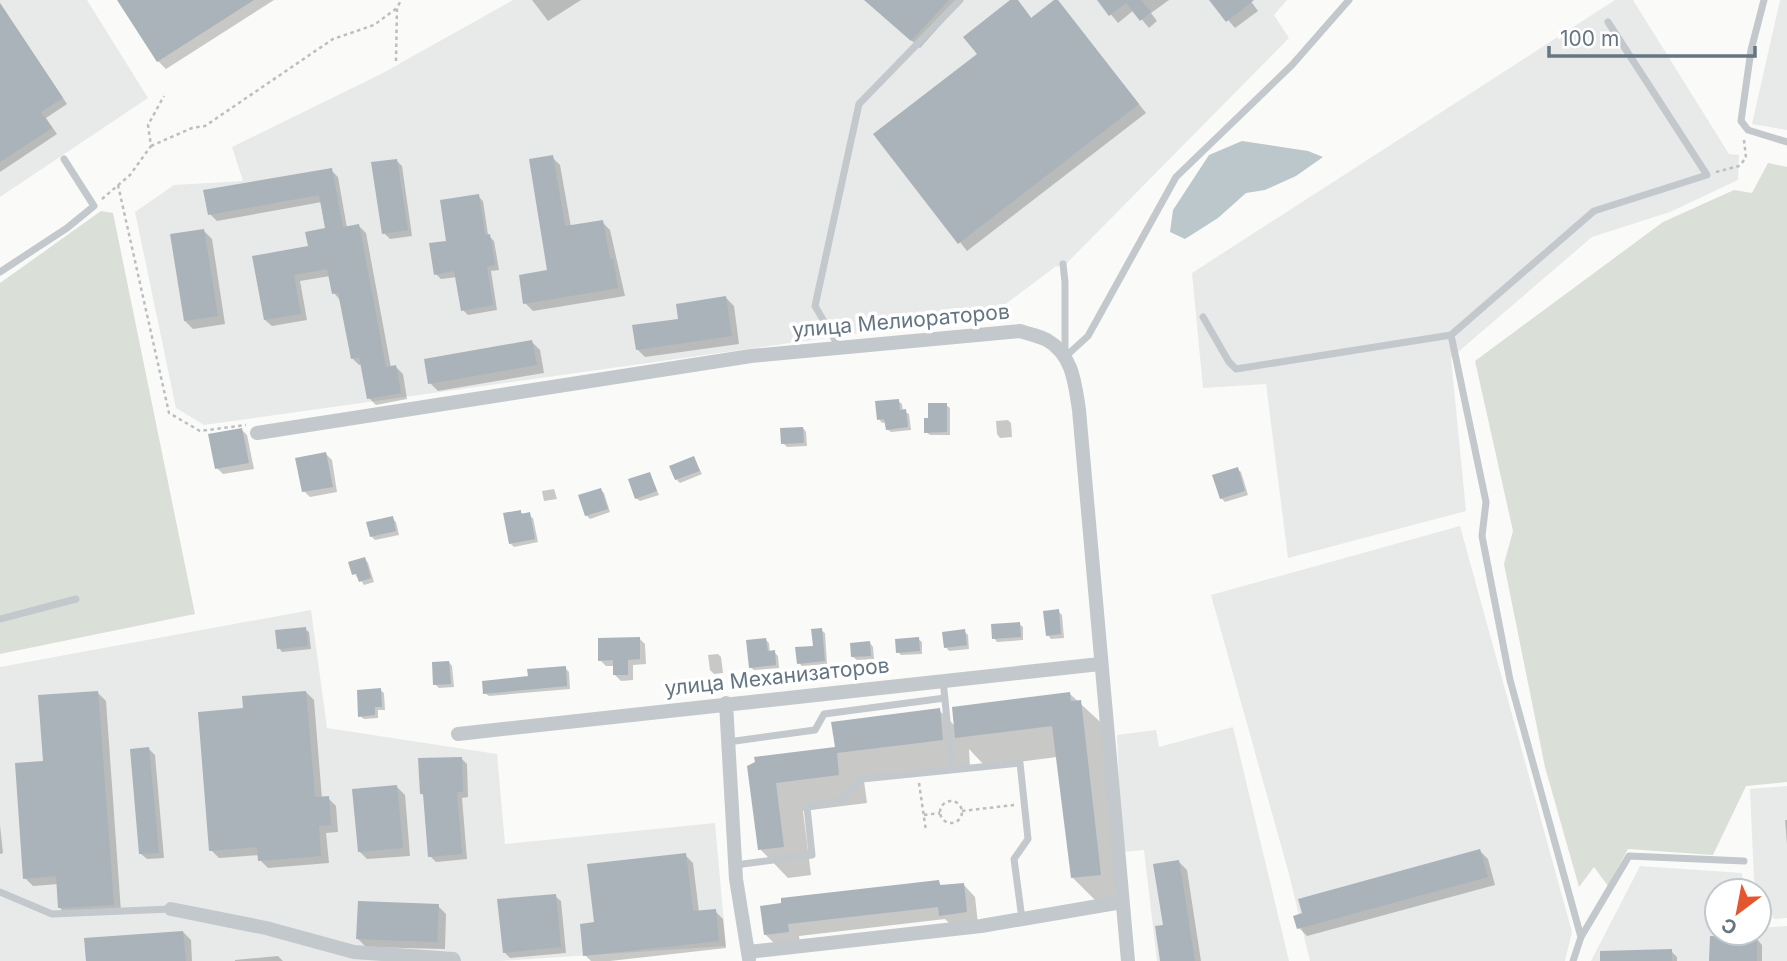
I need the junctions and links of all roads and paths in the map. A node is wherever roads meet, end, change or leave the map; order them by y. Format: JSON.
{"nodes":[{"id":1,"x":401,"y":0,"type":"edge"},
{"id":2,"x":960,"y":0,"type":"edge"},
{"id":3,"x":1349,"y":0,"type":"edge"},
{"id":4,"x":1764,"y":0,"type":"edge"},
{"id":5,"x":397,"y":8,"type":"junction"},
{"id":6,"x":1608,"y":22,"type":"dead end"},
{"id":7,"x":396,"y":61,"type":"dead end"},
{"id":8,"x":164,"y":96,"type":"dead end"},
{"id":9,"x":1748,"y":130,"type":"junction"},
{"id":10,"x":1787,"y":142,"type":"edge"},
{"id":11,"x":151,"y":146,"type":"junction"},
{"id":12,"x":64,"y":159,"type":"dead end"},
{"id":13,"x":1707,"y":175,"type":"junction"},
{"id":14,"x":118,"y":185,"type":"junction"},
{"id":15,"x":94,"y":206,"type":"junction"},
{"id":16,"x":1063,"y":264,"type":"dead end"},
{"id":17,"x":0,"y":272,"type":"edge"},
{"id":18,"x":1203,"y":317,"type":"dead end"},
{"id":19,"x":1451,"y":335,"type":"junction"},
{"id":20,"x":839,"y":348,"type":"junction"},
{"id":21,"x":1065,"y":357,"type":"junction"},
{"id":22,"x":257,"y":433,"type":"joint"},
{"id":23,"x":76,"y":600,"type":"dead end"},
{"id":24,"x":0,"y":619,"type":"edge"},
{"id":25,"x":1100,"y":664,"type":"junction"},
{"id":26,"x":943,"y":680,"type":"junction"},
{"id":27,"x":945,"y":698,"type":"junction"},
{"id":28,"x":726,"y":703,"type":"junction"},
{"id":29,"x":458,"y":734,"type":"dead end"},
{"id":30,"x":728,"y":742,"type":"junction"},
{"id":31,"x":952,"y":769,"type":"junction"},
{"id":32,"x":918,"y":773,"type":"junction"},
{"id":33,"x":1024,"y":804,"type":"junction"},
{"id":34,"x":962,"y":811,"type":"junction"},
{"id":35,"x":940,"y":813,"type":"junction"},
{"id":36,"x":924,"y":815,"type":"junction"},
{"id":37,"x":926,"y":831,"type":"dead end"},
{"id":38,"x":1744,"y":861,"type":"dead end"},
{"id":39,"x":735,"y":864,"type":"junction"},
{"id":40,"x":0,"y":892,"type":"edge"},
{"id":41,"x":1122,"y":902,"type":"junction"},
{"id":42,"x":171,"y":909,"type":"joint"},
{"id":43,"x":1022,"y":919,"type":"junction"},
{"id":44,"x":1581,"y":937,"type":"junction"},
{"id":45,"x":749,"y":957,"type":"edge"},
{"id":46,"x":454,"y":961,"type":"edge"},
{"id":47,"x":1128,"y":961,"type":"edge"},
{"id":48,"x":1573,"y":961,"type":"edge"}],
"edges":[{"from":1,"to":5,"type":"path"},
{"from":2,"to":20,"type":"lane"},
{"from":3,"to":21,"type":"lane"},
{"from":4,"to":9,"type":"lane"},
{"from":5,"to":7,"type":"path"},
{"from":5,"to":11,"type":"path"},
{"from":6,"to":13,"type":"lane"},
{"from":8,"to":11,"type":"path"},
{"from":9,"to":10,"type":"lane"},
{"from":9,"to":13,"type":"path"},
{"from":11,"to":14,"type":"path"},
{"from":12,"to":15,"type":"lane"},
{"from":13,"to":19,"type":"lane"},
{"from":14,"to":15,"type":"path"},
{"from":14,"to":22,"type":"path"},
{"from":15,"to":17,"type":"lane"},
{"from":16,"to":21,"type":"lane"},
{"from":18,"to":19,"type":"lane"},
{"from":19,"to":44,"type":"lane"},
{"from":20,"to":21,"type":"street","name":"улица Мелиораторов"},
{"from":20,"to":22,"type":"street","name":"улица Мелиораторов"},
{"from":21,"to":25,"type":"street"},
{"from":23,"to":24,"type":"lane"},
{"from":25,"to":26,"type":"street","name":"улица Механизаторов"},
{"from":25,"to":41,"type":"street"},
{"from":26,"to":27,"type":"lane"},
{"from":26,"to":28,"type":"street","name":"улица Механизаторов"},
{"from":27,"to":30,"type":"lane"},
{"from":27,"to":31,"type":"lane"},
{"from":28,"to":29,"type":"street","name":"улица Механизаторов"},
{"from":28,"to":30,"type":"street"},
{"from":30,"to":39,"type":"street"},
{"from":31,"to":32,"type":"lane"},
{"from":31,"to":33,"type":"lane"},
{"from":32,"to":36,"type":"path"},
{"from":32,"to":39,"type":"lane"},
{"from":33,"to":34,"type":"path"},
{"from":33,"to":43,"type":"lane"},
{"from":34,"to":35,"type":"path"},
{"from":34,"to":35,"type":"path"},
{"from":35,"to":36,"type":"path"},
{"from":36,"to":37,"type":"path"},
{"from":38,"to":44,"type":"lane"},
{"from":39,"to":45,"type":"street"},
{"from":40,"to":42,"type":"lane"},
{"from":41,"to":43,"type":"street"},
{"from":41,"to":47,"type":"street"},
{"from":42,"to":46,"type":"street"},
{"from":43,"to":45,"type":"street"},
{"from":44,"to":48,"type":"lane"}]}
